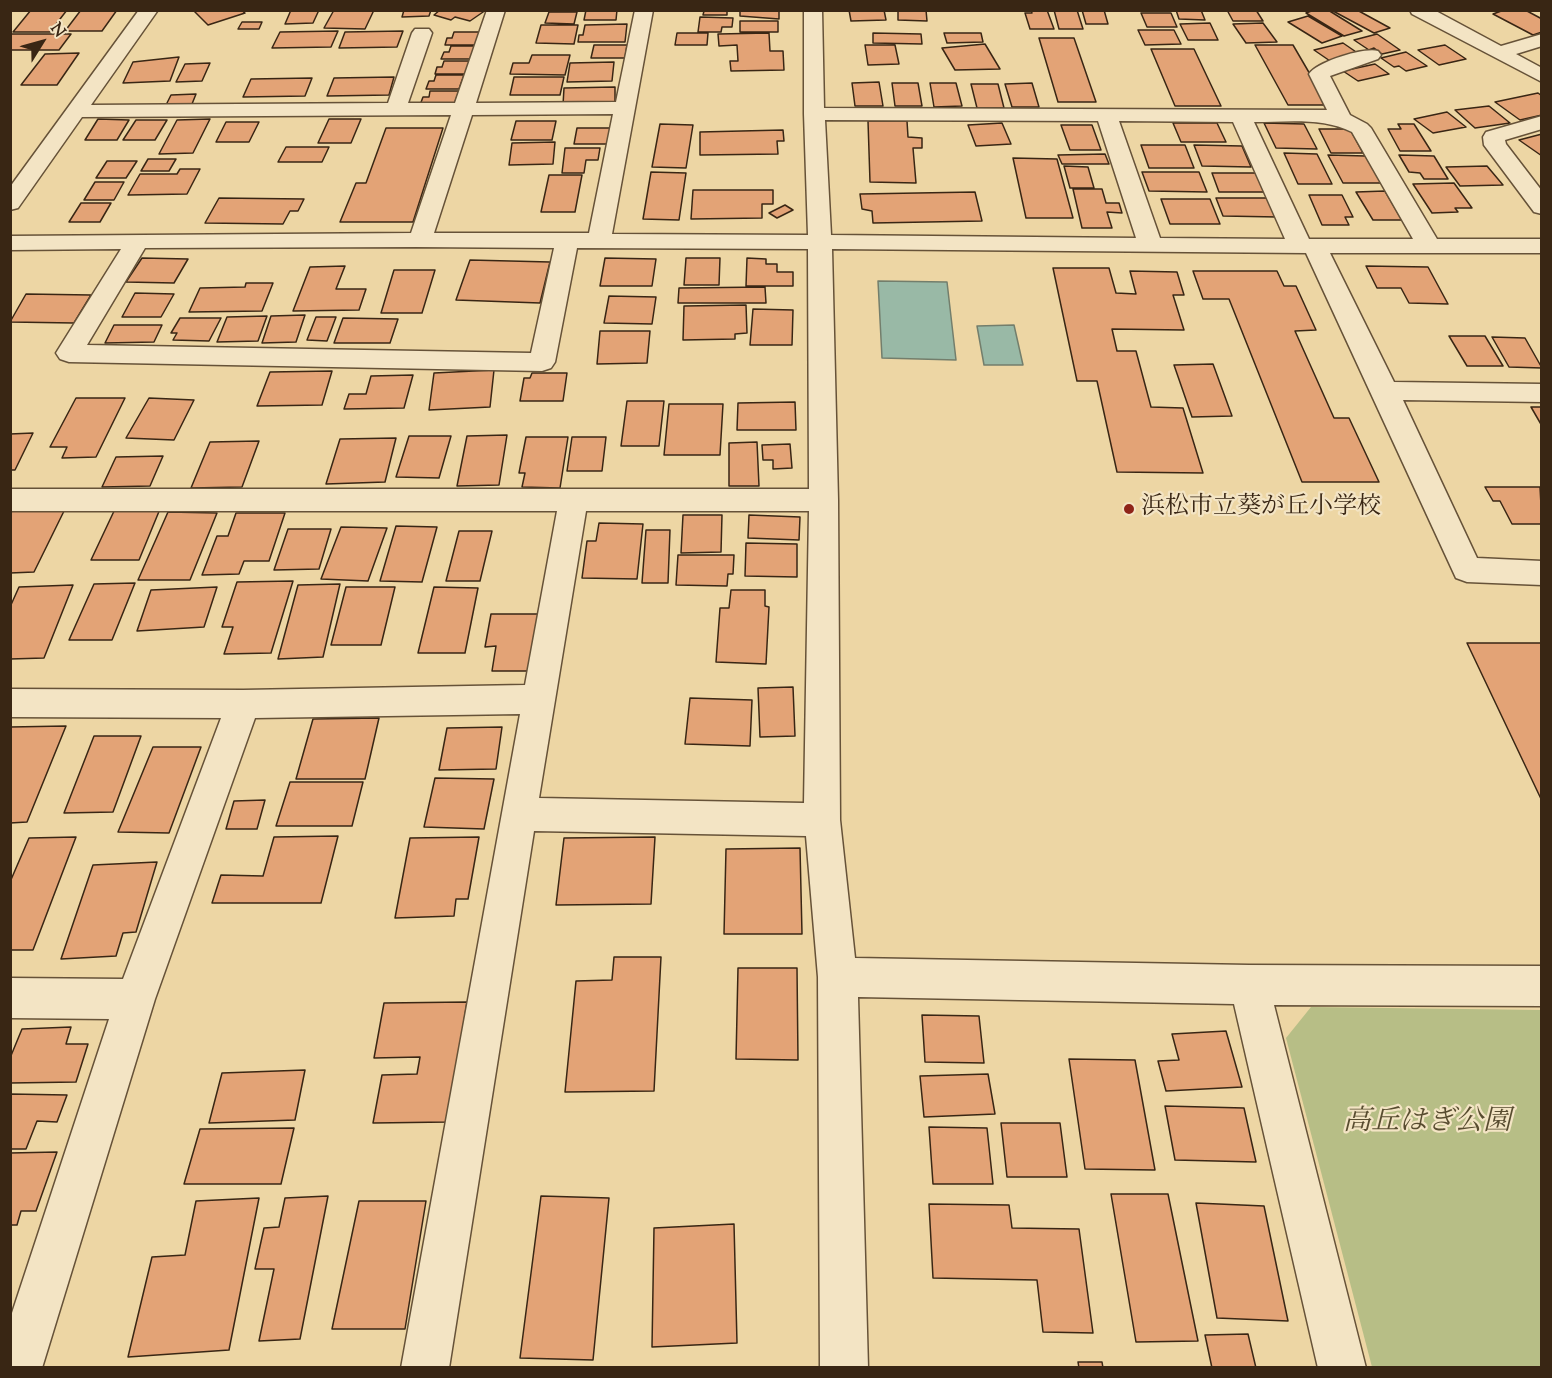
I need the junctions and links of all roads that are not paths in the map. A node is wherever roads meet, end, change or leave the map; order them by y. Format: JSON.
{"nodes":[{"id":1,"x":149,"y":10,"type":"edge"},
{"id":2,"x":496,"y":10,"type":"edge"},
{"id":3,"x":644,"y":10,"type":"edge"},
{"id":4,"x":813,"y":10,"type":"edge"},
{"id":5,"x":1419,"y":10,"type":"edge"},
{"id":6,"x":422,"y":33,"type":"dead end"},
{"id":7,"x":1542,"y":40,"type":"edge"},
{"id":8,"x":1499,"y":53,"type":"junction"},
{"id":9,"x":1371,"y":55,"type":"dead end"},
{"id":10,"x":1542,"y":76,"type":"edge"},
{"id":11,"x":625,"y":108,"type":"junction"},
{"id":12,"x":396,"y":109,"type":"junction"},
{"id":13,"x":462,"y":109,"type":"junction"},
{"id":14,"x":76,"y":111,"type":"junction"},
{"id":15,"x":814,"y":114,"type":"junction"},
{"id":16,"x":1106,"y":116,"type":"junction"},
{"id":17,"x":1241,"y":116,"type":"junction"},
{"id":18,"x":1342,"y":119,"type":"junction"},
{"id":19,"x":1542,"y":122,"type":"edge"},
{"id":20,"x":10,"y":203,"type":"edge"},
{"id":21,"x":1542,"y":207,"type":"edge"},
{"id":22,"x":138,"y":241,"type":"junction"},
{"id":23,"x":420,"y":241,"type":"junction"},
{"id":24,"x":567,"y":241,"type":"junction"},
{"id":25,"x":598,"y":241,"type":"junction"},
{"id":26,"x":10,"y":243,"type":"edge"},
{"id":27,"x":820,"y":244,"type":"junction"},
{"id":28,"x":1307,"y":245,"type":"junction"},
{"id":29,"x":1151,"y":246,"type":"junction"},
{"id":30,"x":1429,"y":246,"type":"junction"},
{"id":31,"x":1542,"y":246,"type":"edge"},
{"id":32,"x":1385,"y":391,"type":"junction"},
{"id":33,"x":1542,"y":393,"type":"edge"},
{"id":34,"x":10,"y":500,"type":"edge"},
{"id":35,"x":824,"y":500,"type":"junction"},
{"id":36,"x":573,"y":501,"type":"junction"},
{"id":37,"x":1542,"y":573,"type":"edge"},
{"id":38,"x":539,"y":699,"type":"junction"},
{"id":39,"x":10,"y":703,"type":"edge"},
{"id":40,"x":243,"y":704,"type":"junction"},
{"id":41,"x":519,"y":814,"type":"junction"},
{"id":42,"x":822,"y":820,"type":"junction"},
{"id":43,"x":838,"y":977,"type":"junction"},
{"id":44,"x":1249,"y":985,"type":"junction"},
{"id":45,"x":1542,"y":986,"type":"edge"},
{"id":46,"x":10,"y":998,"type":"edge"},
{"id":47,"x":135,"y":999,"type":"junction"},
{"id":48,"x":18,"y":1368,"type":"edge"},
{"id":49,"x":424,"y":1368,"type":"edge"},
{"id":50,"x":844,"y":1368,"type":"edge"},
{"id":51,"x":1342,"y":1368,"type":"edge"}],
"edges":[{"from":1,"to":14,"type":"street"},
{"from":2,"to":13,"type":"street"},
{"from":3,"to":11,"type":"street"},
{"from":4,"to":15,"type":"street"},
{"from":5,"to":8,"type":"street"},
{"from":6,"to":12,"type":"street"},
{"from":7,"to":8,"type":"street"},
{"from":8,"to":10,"type":"street"},
{"from":9,"to":18,"type":"street"},
{"from":11,"to":13,"type":"street"},
{"from":11,"to":25,"type":"street"},
{"from":12,"to":13,"type":"street"},
{"from":12,"to":14,"type":"street"},
{"from":13,"to":23,"type":"street"},
{"from":14,"to":20,"type":"street"},
{"from":15,"to":16,"type":"street"},
{"from":15,"to":27,"type":"street"},
{"from":16,"to":17,"type":"street"},
{"from":16,"to":29,"type":"street"},
{"from":17,"to":18,"type":"street"},
{"from":17,"to":28,"type":"street"},
{"from":18,"to":30,"type":"street"},
{"from":19,"to":21,"type":"street"},
{"from":22,"to":23,"type":"street"},
{"from":22,"to":24,"type":"street"},
{"from":22,"to":26,"type":"street"},
{"from":23,"to":24,"type":"street"},
{"from":24,"to":25,"type":"street"},
{"from":25,"to":27,"type":"street"},
{"from":27,"to":29,"type":"street"},
{"from":27,"to":35,"type":"street"},
{"from":28,"to":29,"type":"street"},
{"from":28,"to":30,"type":"street"},
{"from":28,"to":32,"type":"street"},
{"from":30,"to":31,"type":"street"},
{"from":32,"to":33,"type":"street"},
{"from":32,"to":37,"type":"street"},
{"from":34,"to":36,"type":"street"},
{"from":35,"to":36,"type":"street"},
{"from":35,"to":42,"type":"street"},
{"from":36,"to":38,"type":"street"},
{"from":38,"to":40,"type":"street"},
{"from":38,"to":41,"type":"street"},
{"from":39,"to":40,"type":"street"},
{"from":40,"to":47,"type":"street"},
{"from":41,"to":42,"type":"street"},
{"from":41,"to":49,"type":"street"},
{"from":42,"to":43,"type":"street"},
{"from":43,"to":44,"type":"street"},
{"from":43,"to":50,"type":"street"},
{"from":44,"to":45,"type":"street"},
{"from":44,"to":51,"type":"street"},
{"from":46,"to":47,"type":"street"},
{"from":47,"to":48,"type":"street"}]}
